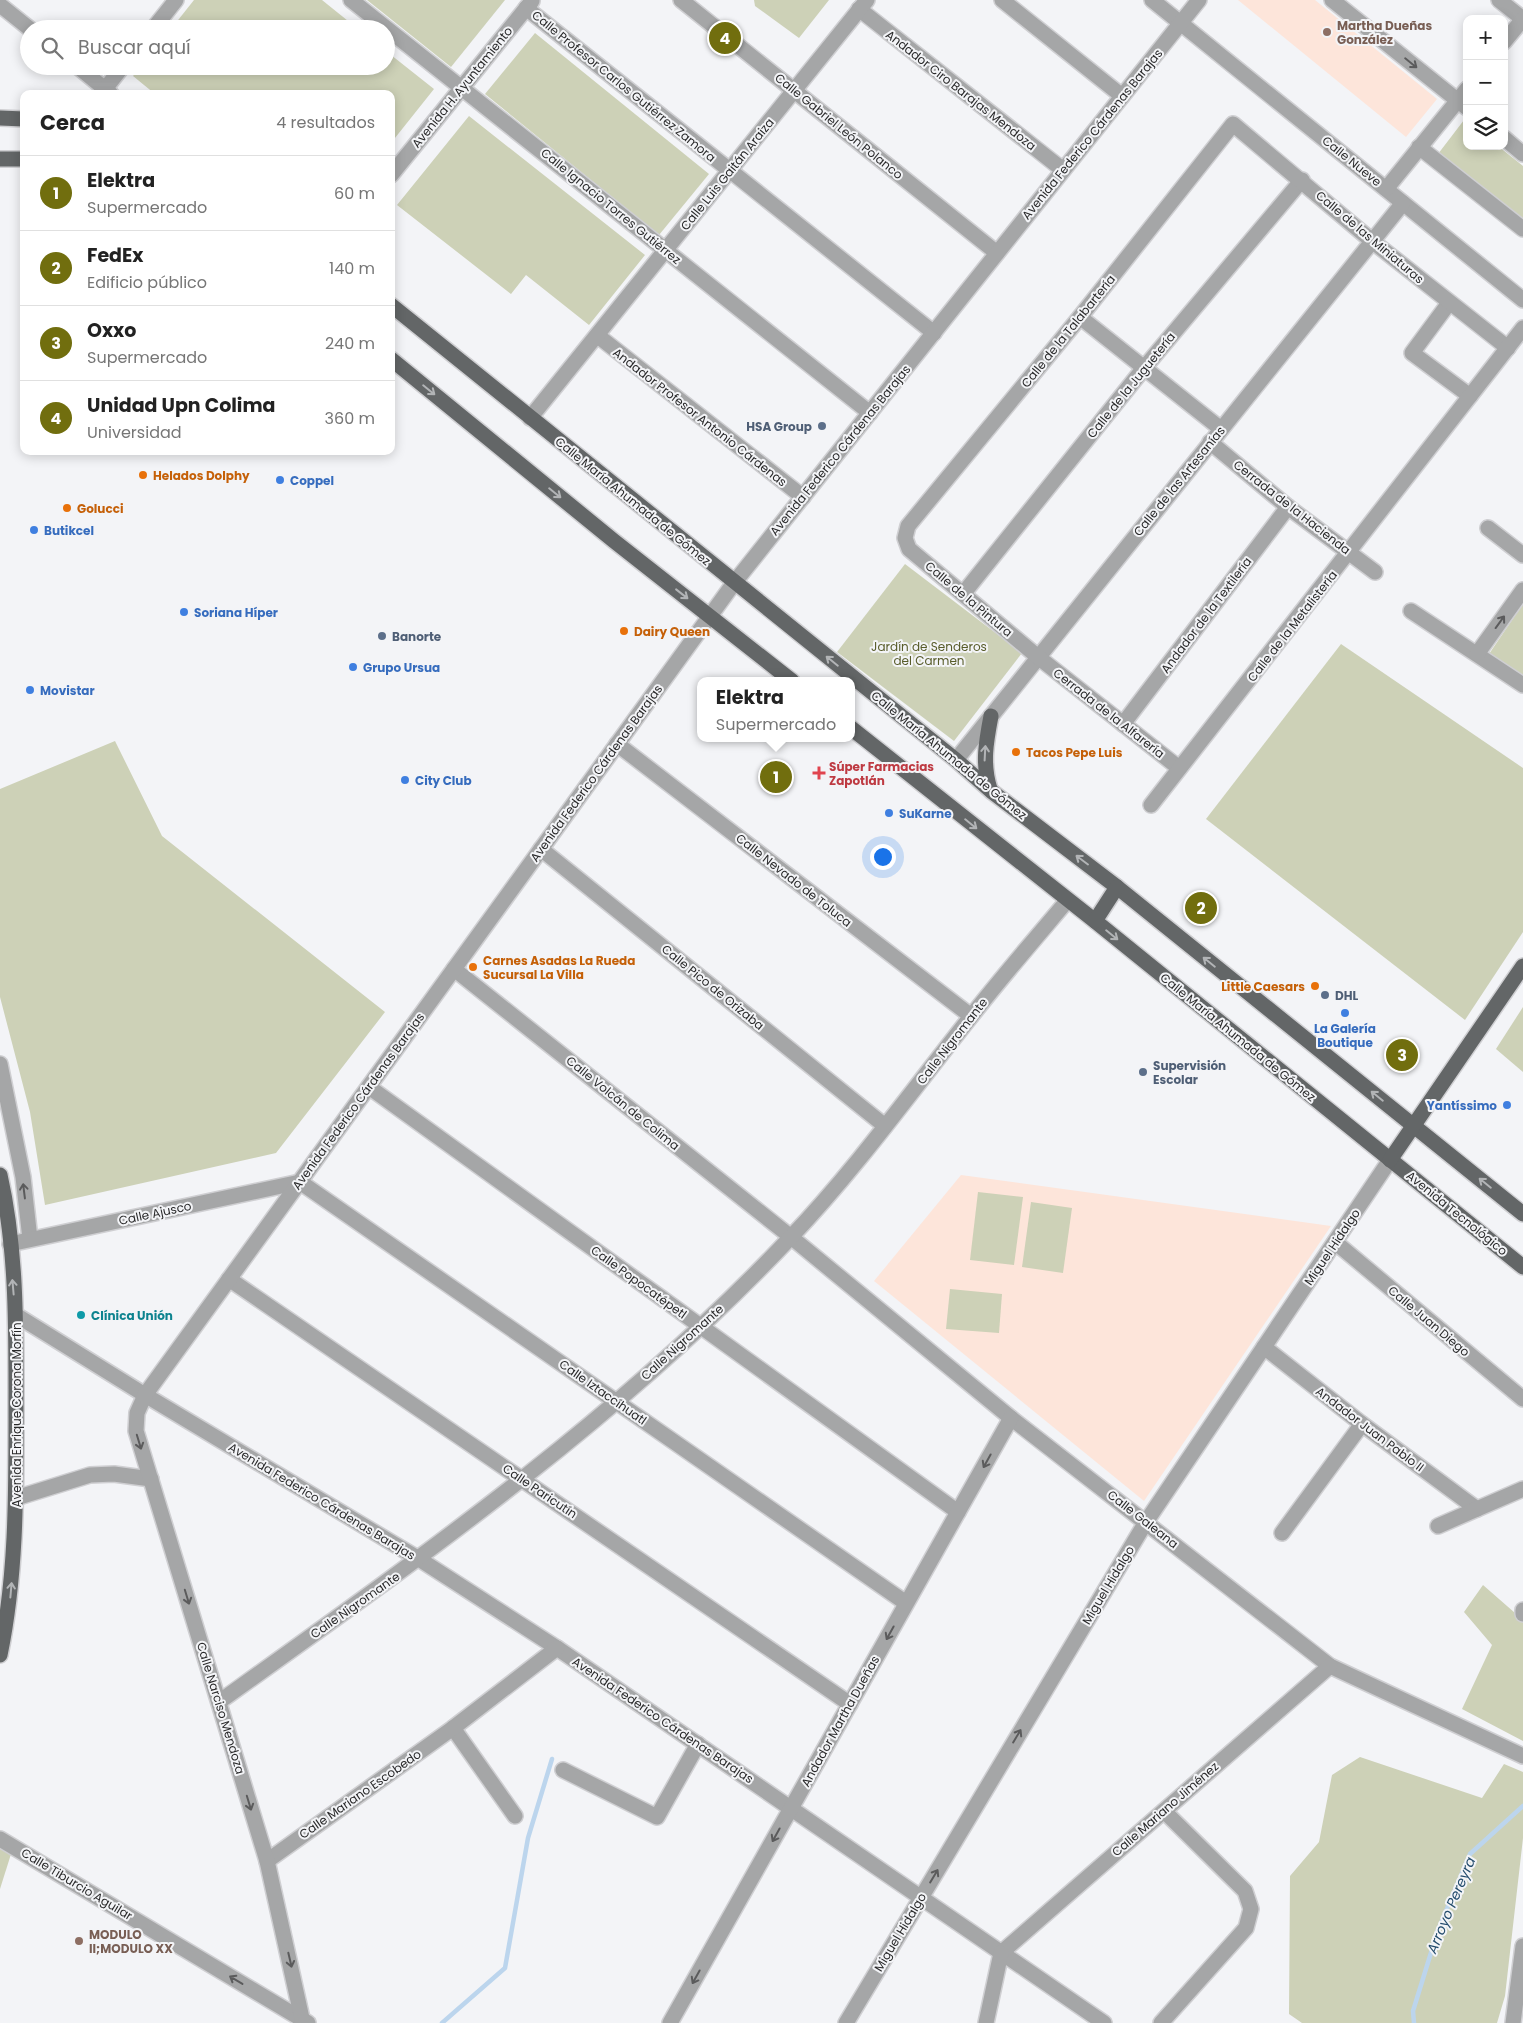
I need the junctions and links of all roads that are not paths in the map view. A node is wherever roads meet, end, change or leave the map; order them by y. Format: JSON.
{"nodes":[{"id":1,"x":176,"y":0,"type":"edge"},
{"id":2,"x":352,"y":0,"type":"edge"},
{"id":3,"x":681,"y":0,"type":"edge"},
{"id":4,"x":1002,"y":0,"type":"edge"},
{"id":5,"x":1152,"y":0,"type":"edge"},
{"id":6,"x":1199,"y":0,"type":"edge"},
{"id":7,"x":1332,"y":0,"type":"edge"},
{"id":8,"x":1499,"y":0,"type":"edge"},
{"id":9,"x":530,"y":4,"type":"edge"},
{"id":10,"x":0,"y":5,"type":"edge"},
{"id":11,"x":863,"y":5,"type":"edge"},
{"id":12,"x":1523,"y":19,"type":"edge"},
{"id":13,"x":160,"y":20,"type":"edge"},
{"id":14,"x":377,"y":20,"type":"edge"},
{"id":15,"x":20,"y":21,"type":"edge"},
{"id":16,"x":1180,"y":23,"type":"junction"},
{"id":17,"x":395,"y":34,"type":"edge"},
{"id":18,"x":1508,"y":37,"type":"edge"},
{"id":19,"x":88,"y":75,"type":"edge"},
{"id":20,"x":118,"y":75,"type":"edge"},
{"id":21,"x":461,"y":87,"type":"junction"},
{"id":22,"x":107,"y":90,"type":"edge"},
{"id":23,"x":109,"y":90,"type":"edge"},
{"id":24,"x":795,"y":91,"type":"junction"},
{"id":25,"x":1122,"y":96,"type":"junction"},
{"id":26,"x":1462,"y":104,"type":"edge"},
{"id":27,"x":0,"y":118,"type":"edge"},
{"id":28,"x":20,"y":119,"type":"edge"},
{"id":29,"x":1233,"y":124,"type":"joint"},
{"id":30,"x":1508,"y":141,"type":"edge"},
{"id":31,"x":1419,"y":147,"type":"junction"},
{"id":32,"x":1523,"y":154,"type":"edge"},
{"id":33,"x":0,"y":159,"type":"edge"},
{"id":34,"x":20,"y":159,"type":"edge"},
{"id":35,"x":395,"y":170,"type":"edge"},
{"id":36,"x":1063,"y":170,"type":"junction"},
{"id":37,"x":729,"y":171,"type":"junction"},
{"id":38,"x":1302,"y":180,"type":"junction"},
{"id":39,"x":1386,"y":189,"type":"junction"},
{"id":40,"x":1403,"y":202,"type":"junction"},
{"id":41,"x":1523,"y":229,"type":"edge"},
{"id":42,"x":1372,"y":241,"type":"junction"},
{"id":43,"x":666,"y":250,"type":"junction"},
{"id":44,"x":997,"y":253,"type":"junction"},
{"id":45,"x":1523,"y":300,"type":"edge"},
{"id":46,"x":1449,"y":303,"type":"junction"},
{"id":47,"x":395,"y":308,"type":"edge"},
{"id":48,"x":1080,"y":317,"type":"junction"},
{"id":49,"x":1523,"y":328,"type":"edge"},
{"id":50,"x":934,"y":332,"type":"junction"},
{"id":51,"x":598,"y":336,"type":"junction"},
{"id":52,"x":1508,"y":348,"type":"junction"},
{"id":53,"x":395,"y":362,"type":"edge"},
{"id":54,"x":1144,"y":368,"type":"junction"},
{"id":55,"x":1470,"y":396,"type":"junction"},
{"id":56,"x":870,"y":413,"type":"junction"},
{"id":57,"x":530,"y":418,"type":"junction"},
{"id":58,"x":1221,"y":430,"type":"junction"},
{"id":59,"x":1210,"y":442,"type":"junction"},
{"id":60,"x":803,"y":497,"type":"junction"},
{"id":61,"x":1288,"y":507,"type":"junction"},
{"id":62,"x":1488,"y":528,"type":"dead end"},
{"id":63,"x":905,"y":538,"type":"joint"},
{"id":64,"x":1350,"y":553,"type":"junction"},
{"id":65,"x":1523,"y":555,"type":"edge"},
{"id":66,"x":1375,"y":572,"type":"dead end"},
{"id":67,"x":734,"y":583,"type":"junction"},
{"id":68,"x":1523,"y":590,"type":"edge"},
{"id":69,"x":963,"y":594,"type":"junction"},
{"id":70,"x":1411,"y":611,"type":"dead end"},
{"id":71,"x":710,"y":616,"type":"junction"},
{"id":72,"x":1477,"y":654,"type":"junction"},
{"id":73,"x":1038,"y":657,"type":"junction"},
{"id":74,"x":787,"y":677,"type":"edge"},
{"id":75,"x":852,"y":677,"type":"edge"},
{"id":76,"x":855,"y":679,"type":"edge"},
{"id":77,"x":1523,"y":685,"type":"edge"},
{"id":78,"x":991,"y":716,"type":"junction"},
{"id":79,"x":1123,"y":724,"type":"junction"},
{"id":80,"x":855,"y":731,"type":"edge"},
{"id":81,"x":617,"y":744,"type":"junction"},
{"id":82,"x":956,"y":760,"type":"junction"},
{"id":83,"x":1179,"y":768,"type":"junction"},
{"id":84,"x":991,"y":791,"type":"junction"},
{"id":85,"x":1151,"y":806,"type":"dead end"},
{"id":86,"x":541,"y":849,"type":"junction"},
{"id":87,"x":1117,"y":887,"type":"junction"},
{"id":88,"x":1067,"y":901,"type":"junction"},
{"id":89,"x":1095,"y":921,"type":"junction"},
{"id":90,"x":1523,"y":966,"type":"edge"},
{"id":91,"x":454,"y":969,"type":"junction"},
{"id":92,"x":971,"y":1016,"type":"junction"},
{"id":93,"x":0,"y":1064,"type":"edge"},
{"id":94,"x":369,"y":1087,"type":"junction"},
{"id":95,"x":886,"y":1126,"type":"junction"},
{"id":96,"x":1415,"y":1127,"type":"junction"},
{"id":97,"x":1390,"y":1160,"type":"junction"},
{"id":98,"x":0,"y":1175,"type":"edge"},
{"id":99,"x":300,"y":1182,"type":"junction"},
{"id":100,"x":1523,"y":1214,"type":"edge"},
{"id":101,"x":791,"y":1237,"type":"junction"},
{"id":102,"x":30,"y":1239,"type":"junction"},
{"id":103,"x":1335,"y":1242,"type":"junction"},
{"id":104,"x":10,"y":1244,"type":"junction"},
{"id":105,"x":1523,"y":1267,"type":"edge"},
{"id":106,"x":229,"y":1279,"type":"junction"},
{"id":107,"x":16,"y":1315,"type":"junction"},
{"id":108,"x":700,"y":1326,"type":"junction"},
{"id":109,"x":1264,"y":1347,"type":"junction"},
{"id":110,"x":145,"y":1395,"type":"junction"},
{"id":111,"x":1523,"y":1400,"type":"edge"},
{"id":112,"x":616,"y":1401,"type":"junction"},
{"id":113,"x":1011,"y":1418,"type":"junction"},
{"id":114,"x":1362,"y":1424,"type":"junction"},
{"id":115,"x":150,"y":1479,"type":"junction"},
{"id":116,"x":523,"y":1480,"type":"junction"},
{"id":117,"x":1523,"y":1489,"type":"edge"},
{"id":118,"x":16,"y":1498,"type":"junction"},
{"id":119,"x":1477,"y":1509,"type":"junction"},
{"id":120,"x":958,"y":1512,"type":"junction"},
{"id":121,"x":1146,"y":1522,"type":"junction"},
{"id":122,"x":1438,"y":1526,"type":"dead end"},
{"id":123,"x":1282,"y":1533,"type":"dead end"},
{"id":124,"x":419,"y":1559,"type":"junction"},
{"id":125,"x":906,"y":1603,"type":"junction"},
{"id":126,"x":557,"y":1648,"type":"junction"},
{"id":127,"x":0,"y":1655,"type":"edge"},
{"id":128,"x":1330,"y":1666,"type":"junction"},
{"id":129,"x":219,"y":1702,"type":"junction"},
{"id":130,"x":850,"y":1704,"type":"junction"},
{"id":131,"x":453,"y":1728,"type":"junction"},
{"id":132,"x":698,"y":1744,"type":"junction"},
{"id":133,"x":1523,"y":1756,"type":"edge"},
{"id":134,"x":563,"y":1770,"type":"dead end"},
{"id":135,"x":791,"y":1808,"type":"junction"},
{"id":136,"x":1164,"y":1811,"type":"junction"},
{"id":137,"x":515,"y":1816,"type":"dead end"},
{"id":138,"x":0,"y":1839,"type":"edge"},
{"id":139,"x":267,"y":1860,"type":"junction"},
{"id":140,"x":920,"y":1899,"type":"junction"},
{"id":141,"x":1523,"y":1946,"type":"edge"},
{"id":142,"x":1001,"y":1953,"type":"junction"},
{"id":143,"x":1522,"y":1975,"type":"edge"},
{"id":144,"x":305,"y":2022,"type":"edge"},
{"id":145,"x":670,"y":2023,"type":"edge"},
{"id":146,"x":846,"y":2023,"type":"edge"},
{"id":147,"x":986,"y":2023,"type":"edge"},
{"id":148,"x":1104,"y":2023,"type":"edge"},
{"id":149,"x":1161,"y":2023,"type":"edge"},
{"id":150,"x":1512,"y":2023,"type":"edge"}],
"edges":[{"from":1,"to":13,"type":"street"},
{"from":2,"to":14,"type":"street","name":"Calle Ignacio Torres Gutiérrez"},
{"from":3,"to":24,"type":"street","name":"Calle Gabriel León Polanco"},
{"from":4,"to":25,"type":"street"},
{"from":5,"to":16,"type":"street","name":"Calle Nueve"},
{"from":6,"to":16,"type":"street","name":"Avenida Federico Cárdenas Barajas"},
{"from":7,"to":26,"type":"street","one_way":true},
{"from":8,"to":12,"type":"street"},
{"from":9,"to":21,"type":"street","name":"Avenida H. Ayuntamiento"},
{"from":9,"to":37,"type":"street","name":"Calle Profesor Carlos Gutiérrez Zamora"},
{"from":10,"to":15,"type":"street"},
{"from":11,"to":24,"type":"street","name":"Calle Luis Gaitán Araiza"},
{"from":11,"to":36,"type":"street","name":"Andador Ciro Barajas Mendoza"},
{"from":12,"to":18,"type":"street"},
{"from":16,"to":25,"type":"street","name":"Avenida Federico Cárdenas Barajas"},
{"from":16,"to":39,"type":"street","name":"Calle Nueve"},
{"from":17,"to":21,"type":"street","name":"Calle Ignacio Torres Gutiérrez"},
{"from":19,"to":22,"type":"street"},
{"from":20,"to":23,"type":"street"},
{"from":21,"to":35,"type":"street","name":"Avenida H. Ayuntamiento"},
{"from":21,"to":43,"type":"street","name":"Calle Ignacio Torres Gutiérrez"},
{"from":24,"to":37,"type":"street","name":"Calle Luis Gaitán Araiza"},
{"from":24,"to":44,"type":"street","name":"Calle Gabriel León Polanco"},
{"from":25,"to":36,"type":"street","name":"Avenida Federico Cárdenas Barajas"},
{"from":26,"to":31,"type":"street"},
{"from":27,"to":28,"type":"main road"},
{"from":29,"to":38,"type":"street","name":"Calle de las Miniaturas"},
{"from":29,"to":48,"type":"street","name":"Calle de la Talabartería"},
{"from":30,"to":32,"type":"street"},
{"from":31,"to":39,"type":"street"},
{"from":31,"to":41,"type":"street"},
{"from":33,"to":34,"type":"main road"},
{"from":36,"to":44,"type":"street","name":"Avenida Federico Cárdenas Barajas"},
{"from":37,"to":43,"type":"street","name":"Calle Luis Gaitán Araiza"},
{"from":37,"to":50,"type":"street","name":"Calle Profesor Carlos Gutiérrez Zamora"},
{"from":38,"to":42,"type":"street","name":"Calle de las Miniaturas"},
{"from":38,"to":54,"type":"street","name":"Calle de la Juguetería"},
{"from":39,"to":40,"type":"street","name":"Calle Nueve"},
{"from":40,"to":42,"type":"street","name":"Calle de las Artesanías"},
{"from":40,"to":45,"type":"street","name":"Calle Nueve"},
{"from":42,"to":46,"type":"street","name":"Calle de las Miniaturas"},
{"from":42,"to":58,"type":"street","name":"Calle de las Artesanías"},
{"from":43,"to":51,"type":"street","name":"Calle Luis Gaitán Araiza"},
{"from":43,"to":56,"type":"street","name":"Calle Ignacio Torres Gutiérrez"},
{"from":44,"to":50,"type":"street","name":"Avenida Federico Cárdenas Barajas"},
{"from":46,"to":52,"type":"street","name":"Calle de las Miniaturas"},
{"from":46,"to":55,"type":"street"},
{"from":47,"to":57,"type":"main road","name":"Calle María Ahumada de Gómez"},
{"from":48,"to":54,"type":"street"},
{"from":48,"to":63,"type":"street","name":"Calle de la Talabartería"},
{"from":49,"to":52,"type":"street","name":"Calle de la Metalistería"},
{"from":50,"to":56,"type":"street","name":"Avenida Federico Cárdenas Barajas"},
{"from":51,"to":57,"type":"street","name":"Calle Luis Gaitán Araiza"},
{"from":51,"to":60,"type":"street","name":"Andador Profesor Antonio Cárdenas"},
{"from":52,"to":55,"type":"street","name":"Calle de la Metalistería"},
{"from":53,"to":71,"type":"main road","one_way":true},
{"from":54,"to":58,"type":"street"},
{"from":54,"to":69,"type":"street","name":"Calle de la Juguetería"},
{"from":55,"to":64,"type":"street","name":"Calle de la Metalistería"},
{"from":56,"to":60,"type":"street","name":"Avenida Federico Cárdenas Barajas"},
{"from":57,"to":67,"type":"main road","name":"Calle María Ahumada de Gómez"},
{"from":58,"to":59,"type":"street","name":"Calle de las Artesanías"},
{"from":59,"to":61,"type":"street","name":"Cerrada de la Hacienda"},
{"from":59,"to":73,"type":"street","name":"Calle de las Artesanías"},
{"from":60,"to":67,"type":"street","name":"Avenida Federico Cárdenas Barajas"},
{"from":61,"to":64,"type":"street","name":"Cerrada de la Hacienda"},
{"from":61,"to":79,"type":"street","name":"Andador de la Textilería"},
{"from":62,"to":65,"type":"street"},
{"from":63,"to":69,"type":"street","name":"Calle de la Pintura"},
{"from":64,"to":66,"type":"street","name":"Cerrada de la Hacienda"},
{"from":64,"to":83,"type":"street","name":"Calle de la Metalistería"},
{"from":67,"to":71,"type":"street","name":"Avenida Federico Cárdenas Barajas"},
{"from":75,"to":67,"type":"main road","name":"Calle María Ahumada de Gómez","one_way":true},
{"from":72,"to":68,"type":"street","one_way":true},
{"from":69,"to":73,"type":"street","name":"Calle de la Pintura"},
{"from":70,"to":72,"type":"street"},
{"from":71,"to":74,"type":"main road"},
{"from":71,"to":81,"type":"street","name":"Avenida Federico Cárdenas Barajas"},
{"from":72,"to":77,"type":"street"},
{"from":73,"to":78,"type":"street","name":"Calle de las Artesanías"},
{"from":73,"to":79,"type":"street","name":"Cerrada de la Alfarería"},
{"from":82,"to":76,"type":"main road","name":"Calle María Ahumada de Gómez","one_way":true},
{"from":78,"to":82,"type":"street","name":"Calle de las Artesanías"},
{"from":84,"to":78,"type":"main road","one_way":true},
{"from":79,"to":83,"type":"street","name":"Cerrada de la Alfarería"},
{"from":80,"to":88,"type":"main road","name":"Calle María Ahumada de Gómez","one_way":true},
{"from":81,"to":86,"type":"street","name":"Avenida Federico Cárdenas Barajas"},
{"from":81,"to":92,"type":"street","name":"Calle Nevado de Toluca"},
{"from":82,"to":84,"type":"main road","name":"Calle María Ahumada de Gómez"},
{"from":83,"to":85,"type":"street","name":"Calle de la Metalistería"},
{"from":87,"to":84,"type":"main road","name":"Calle María Ahumada de Gómez","one_way":true},
{"from":86,"to":91,"type":"street","name":"Avenida Federico Cárdenas Barajas"},
{"from":86,"to":95,"type":"street","name":"Calle Pico de Orizaba"},
{"from":87,"to":89,"type":"main road"},
{"from":96,"to":87,"type":"main road","name":"Calle María Ahumada de Gómez","one_way":true},
{"from":88,"to":89,"type":"main road","name":"Calle María Ahumada de Gómez"},
{"from":88,"to":92,"type":"street","name":"Calle Nigromante"},
{"from":89,"to":97,"type":"main road","name":"Calle María Ahumada de Gómez","one_way":true},
{"from":90,"to":96,"type":"main road"},
{"from":91,"to":94,"type":"street","name":"Avenida Federico Cárdenas Barajas"},
{"from":91,"to":101,"type":"street","name":"Calle Volcán de Colima"},
{"from":92,"to":95,"type":"street","name":"Calle Nigromante"},
{"from":102,"to":93,"type":"street","one_way":true},
{"from":94,"to":99,"type":"street","name":"Avenida Federico Cárdenas Barajas"},
{"from":94,"to":108,"type":"street","name":"Calle Popocatépetl"},
{"from":95,"to":101,"type":"street","name":"Calle Nigromante"},
{"from":96,"to":97,"type":"main road"},
{"from":100,"to":96,"type":"main road","one_way":true},
{"from":97,"to":103,"type":"street","name":"Miguel Hidalgo"},
{"from":97,"to":105,"type":"main road","name":"Avenida Tecnológico"},
{"from":98,"to":104,"type":"main road","name":"Avenida Enrique Corona Morfín"},
{"from":99,"to":102,"type":"street","name":"Calle Ajusco"},
{"from":99,"to":106,"type":"street","name":"Avenida Federico Cárdenas Barajas"},
{"from":99,"to":112,"type":"street","name":"Calle Iztaccíhuatl"},
{"from":101,"to":108,"type":"street","name":"Calle Nigromante"},
{"from":101,"to":113,"type":"street","name":"Calle Galeana"},
{"from":102,"to":104,"type":"street","name":"Calle Ajusco"},
{"from":103,"to":109,"type":"street","name":"Miguel Hidalgo"},
{"from":103,"to":111,"type":"street","name":"Calle Juan Diego"},
{"from":107,"to":104,"type":"main road","name":"Avenida Enrique Corona Morfín","one_way":true},
{"from":106,"to":110,"type":"street","name":"Avenida Federico Cárdenas Barajas"},
{"from":106,"to":116,"type":"street","name":"Calle Paricutín"},
{"from":107,"to":110,"type":"street"},
{"from":107,"to":118,"type":"main road","name":"Avenida Enrique Corona Morfín"},
{"from":108,"to":112,"type":"street","name":"Calle Nigromante"},
{"from":108,"to":120,"type":"street","name":"Calle Popocatépetl"},
{"from":109,"to":114,"type":"street","name":"Andador Juan Pablo II"},
{"from":109,"to":121,"type":"street","name":"Miguel Hidalgo"},
{"from":110,"to":115,"type":"street","name":"Calle Narciso Mendoza","one_way":true},
{"from":110,"to":124,"type":"street","name":"Avenida Federico Cárdenas Barajas"},
{"from":112,"to":116,"type":"street","name":"Calle Nigromante"},
{"from":112,"to":125,"type":"street","name":"Calle Iztaccíhuatl"},
{"from":113,"to":120,"type":"street","name":"Andador Martha Dueñas","one_way":true},
{"from":113,"to":121,"type":"street","name":"Calle Galeana"},
{"from":114,"to":119,"type":"street","name":"Andador Juan Pablo II"},
{"from":114,"to":123,"type":"street"},
{"from":115,"to":118,"type":"street"},
{"from":115,"to":129,"type":"street","name":"Calle Narciso Mendoza","one_way":true},
{"from":116,"to":124,"type":"street","name":"Calle Nigromante"},
{"from":116,"to":130,"type":"street","name":"Calle Paricutín"},
{"from":117,"to":119,"type":"street"},
{"from":127,"to":118,"type":"main road","name":"Avenida Enrique Corona Morfín","one_way":true},
{"from":119,"to":122,"type":"street"},
{"from":120,"to":125,"type":"street","name":"Andador Martha Dueñas"},
{"from":121,"to":128,"type":"street","name":"Calle Galeana"},
{"from":140,"to":121,"type":"street","name":"Miguel Hidalgo","one_way":true},
{"from":124,"to":126,"type":"street","name":"Avenida Federico Cárdenas Barajas"},
{"from":124,"to":129,"type":"street","name":"Calle Nigromante"},
{"from":125,"to":130,"type":"street","name":"Andador Martha Dueñas","one_way":true},
{"from":126,"to":131,"type":"street","name":"Calle Mariano Escobedo"},
{"from":126,"to":132,"type":"street","name":"Avenida Federico Cárdenas Barajas"},
{"from":128,"to":133,"type":"street","name":"Calle Galeana"},
{"from":128,"to":136,"type":"street","name":"Calle Mariano Jiménez"},
{"from":129,"to":139,"type":"street","name":"Calle Narciso Mendoza","one_way":true},
{"from":130,"to":135,"type":"street","name":"Andador Martha Dueñas"},
{"from":131,"to":137,"type":"street"},
{"from":131,"to":139,"type":"street","name":"Calle Mariano Escobedo"},
{"from":132,"to":134,"type":"street"},
{"from":132,"to":135,"type":"street","name":"Avenida Federico Cárdenas Barajas"},
{"from":135,"to":140,"type":"street","name":"Avenida Federico Cárdenas Barajas"},
{"from":135,"to":145,"type":"street","name":"Andador Martha Dueñas","one_way":true},
{"from":136,"to":142,"type":"street","name":"Calle Mariano Jiménez"},
{"from":136,"to":149,"type":"street"},
{"from":144,"to":138,"type":"street","name":"Calle Tiburcio Aguilar","one_way":true},
{"from":139,"to":144,"type":"street","name":"Calle Narciso Mendoza","one_way":true},
{"from":140,"to":142,"type":"street","name":"Avenida Federico Cárdenas Barajas"},
{"from":140,"to":146,"type":"street","name":"Miguel Hidalgo"},
{"from":141,"to":143,"type":"street"},
{"from":142,"to":147,"type":"street"},
{"from":142,"to":148,"type":"street","name":"Avenida Federico Cárdenas Barajas"},
{"from":143,"to":150,"type":"street"}]}
